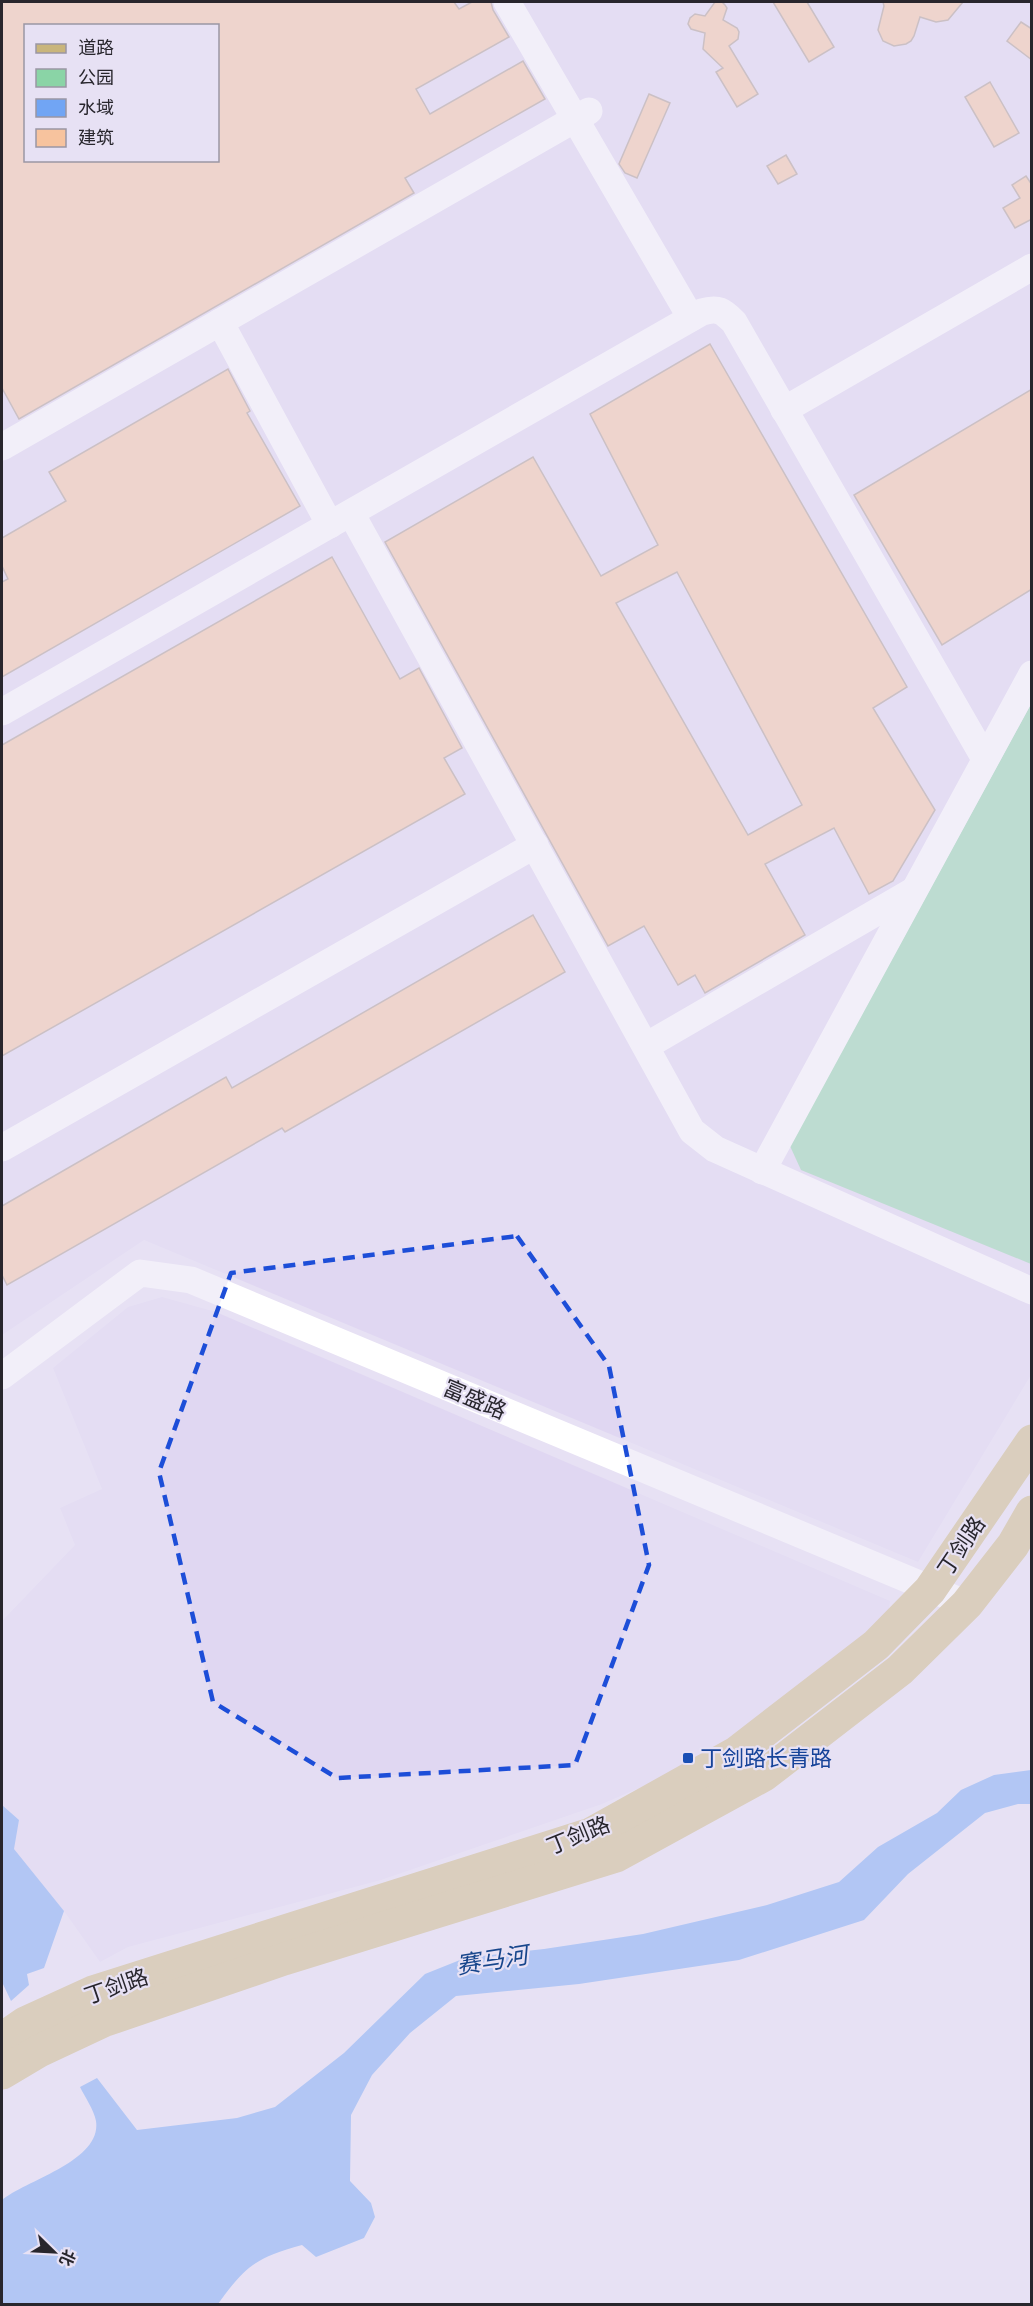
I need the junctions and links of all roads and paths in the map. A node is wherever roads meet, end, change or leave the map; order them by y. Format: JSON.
{"nodes":[{"id":1,"x":507,"y":2,"type":"edge"},
{"id":2,"x":583,"y":115,"type":"junction"},
{"id":3,"x":1032,"y":267,"type":"edge"},
{"id":4,"x":691,"y":318,"type":"junction"},
{"id":5,"x":220,"y":322,"type":"junction"},
{"id":6,"x":784,"y":410,"type":"junction"},
{"id":7,"x":2,"y":447,"type":"edge"},
{"id":8,"x":341,"y":519,"type":"junction"},
{"id":9,"x":1032,"y":674,"type":"edge"},
{"id":10,"x":2,"y":712,"type":"edge"},
{"id":11,"x":985,"y":759,"type":"junction"},
{"id":12,"x":535,"y":845,"type":"junction"},
{"id":13,"x":914,"y":891,"type":"junction"},
{"id":14,"x":646,"y":1046,"type":"junction"},
{"id":15,"x":2,"y":1148,"type":"edge"},
{"id":16,"x":762,"y":1171,"type":"junction"},
{"id":17,"x":1032,"y":1291,"type":"edge"},
{"id":18,"x":2,"y":1376,"type":"edge"},
{"id":19,"x":1032,"y":1442,"type":"edge"},
{"id":20,"x":1032,"y":1512,"type":"edge"},
{"id":21,"x":930,"y":1590,"type":"junction"},
{"id":22,"x":967,"y":1604,"type":"junction"},
{"id":23,"x":2,"y":2038,"type":"edge"},
{"id":24,"x":2,"y":2073,"type":"edge"}],
"edges":[{"from":1,"to":2,"type":"street"},
{"from":2,"to":4,"type":"street"},
{"from":2,"to":5,"type":"street"},
{"from":3,"to":6,"type":"street"},
{"from":4,"to":6,"type":"street"},
{"from":4,"to":8,"type":"street"},
{"from":5,"to":7,"type":"street"},
{"from":5,"to":8,"type":"street"},
{"from":6,"to":11,"type":"street"},
{"from":8,"to":10,"type":"street"},
{"from":8,"to":12,"type":"street"},
{"from":9,"to":11,"type":"street"},
{"from":11,"to":13,"type":"street"},
{"from":12,"to":14,"type":"street"},
{"from":12,"to":15,"type":"street"},
{"from":13,"to":14,"type":"street"},
{"from":13,"to":16,"type":"street"},
{"from":14,"to":16,"type":"street"},
{"from":16,"to":17,"type":"street"},
{"from":18,"to":21,"type":"street","name":"富盛路"},
{"from":19,"to":21,"type":"main road","name":"丁剑路"},
{"from":20,"to":22,"type":"main road","name":"丁剑路"},
{"from":21,"to":22,"type":"street","name":"富盛路"},
{"from":21,"to":23,"type":"main road","name":"丁剑路"},
{"from":22,"to":24,"type":"main road","name":"丁剑路"}]}
